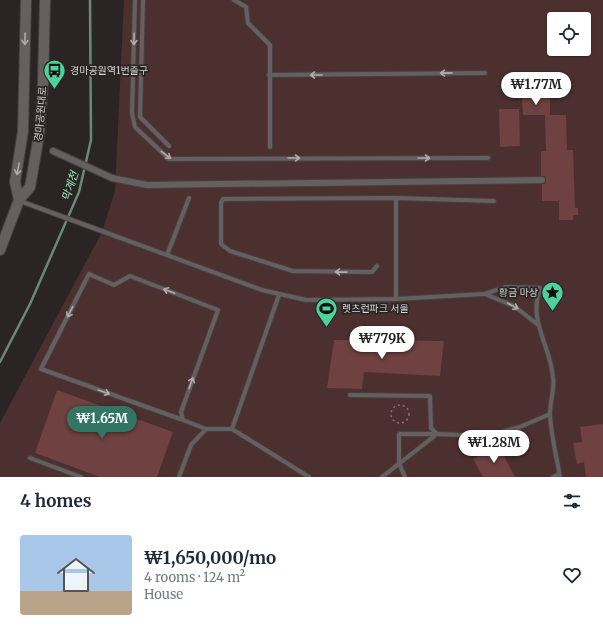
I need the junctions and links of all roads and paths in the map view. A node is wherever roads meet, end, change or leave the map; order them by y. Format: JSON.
{"nodes":[{"id":1,"x":26,"y":0,"type":"edge"},
{"id":2,"x":45,"y":0,"type":"edge"},
{"id":3,"x":135,"y":0,"type":"edge"},
{"id":4,"x":143,"y":0,"type":"edge"},
{"id":5,"x":234,"y":0,"type":"edge"},
{"id":6,"x":485,"y":72,"type":"dead end"},
{"id":7,"x":269,"y":75,"type":"junction"},
{"id":8,"x":169,"y":146,"type":"dead end"},
{"id":9,"x":270,"y":147,"type":"dead end"},
{"id":10,"x":54,"y":151,"type":"dead end"},
{"id":11,"x":488,"y":158,"type":"dead end"},
{"id":12,"x":542,"y":180,"type":"dead end"},
{"id":13,"x":189,"y":198,"type":"dead end"},
{"id":14,"x":396,"y":198,"type":"junction"},
{"id":15,"x":19,"y":200,"type":"junction"},
{"id":16,"x":494,"y":201,"type":"dead end"},
{"id":17,"x":0,"y":250,"type":"edge"},
{"id":18,"x":167,"y":255,"type":"junction"},
{"id":19,"x":377,"y":266,"type":"dead end"},
{"id":20,"x":484,"y":294,"type":"junction"},
{"id":21,"x":279,"y":295,"type":"junction"},
{"id":22,"x":396,"y":299,"type":"junction"},
{"id":23,"x":537,"y":324,"type":"junction"},
{"id":24,"x":350,"y":395,"type":"dead end"},
{"id":25,"x":550,"y":414,"type":"junction"},
{"id":26,"x":392,"y":418,"type":"joint"},
{"id":27,"x":183,"y":420,"type":"junction"},
{"id":28,"x":206,"y":429,"type":"junction"},
{"id":29,"x":232,"y":429,"type":"junction"},
{"id":30,"x":437,"y":434,"type":"junction"},
{"id":31,"x":30,"y":458,"type":"dead end"},
{"id":32,"x":399,"y":463,"type":"junction"},
{"id":33,"x":559,"y":475,"type":"edge"},
{"id":34,"x":81,"y":477,"type":"edge"},
{"id":35,"x":179,"y":477,"type":"edge"},
{"id":36,"x":309,"y":477,"type":"edge"},
{"id":37,"x":382,"y":477,"type":"edge"},
{"id":38,"x":405,"y":477,"type":"edge"},
{"id":39,"x":553,"y":477,"type":"edge"}],
"edges":[{"from":1,"to":15,"type":"street","name":"경마공원대로","one_way":true},
{"from":2,"to":15,"type":"street","name":"경마공원대로"},
{"from":3,"to":11,"type":"lane","one_way":true},
{"from":4,"to":8,"type":"lane"},
{"from":5,"to":7,"type":"lane"},
{"from":6,"to":7,"type":"lane","one_way":true},
{"from":7,"to":9,"type":"lane"},
{"from":10,"to":12,"type":"street"},
{"from":13,"to":18,"type":"lane"},
{"from":14,"to":16,"type":"lane"},
{"from":19,"to":14,"type":"lane","one_way":true},
{"from":14,"to":22,"type":"lane"},
{"from":15,"to":17,"type":"street","name":"경마공원대로"},
{"from":15,"to":18,"type":"lane"},
{"from":18,"to":21,"type":"lane"},
{"from":20,"to":22,"type":"lane"},
{"from":20,"to":23,"type":"lane","one_way":true},
{"from":20,"to":23,"type":"lane"},
{"from":21,"to":22,"type":"lane"},
{"from":21,"to":29,"type":"lane"},
{"from":23,"to":25,"type":"lane"},
{"from":24,"to":30,"type":"lane"},
{"from":25,"to":30,"type":"lane"},
{"from":25,"to":33,"type":"lane"},
{"from":26,"to":26,"type":"path"},
{"from":27,"to":27,"type":"lane","one_way":true},
{"from":27,"to":28,"type":"lane"},
{"from":28,"to":29,"type":"lane"},
{"from":28,"to":35,"type":"lane"},
{"from":29,"to":36,"type":"lane"},
{"from":30,"to":32,"type":"lane"},
{"from":30,"to":32,"type":"lane"},
{"from":31,"to":34,"type":"lane"},
{"from":32,"to":37,"type":"lane"},
{"from":32,"to":38,"type":"lane"},
{"from":33,"to":39,"type":"lane"}]}
